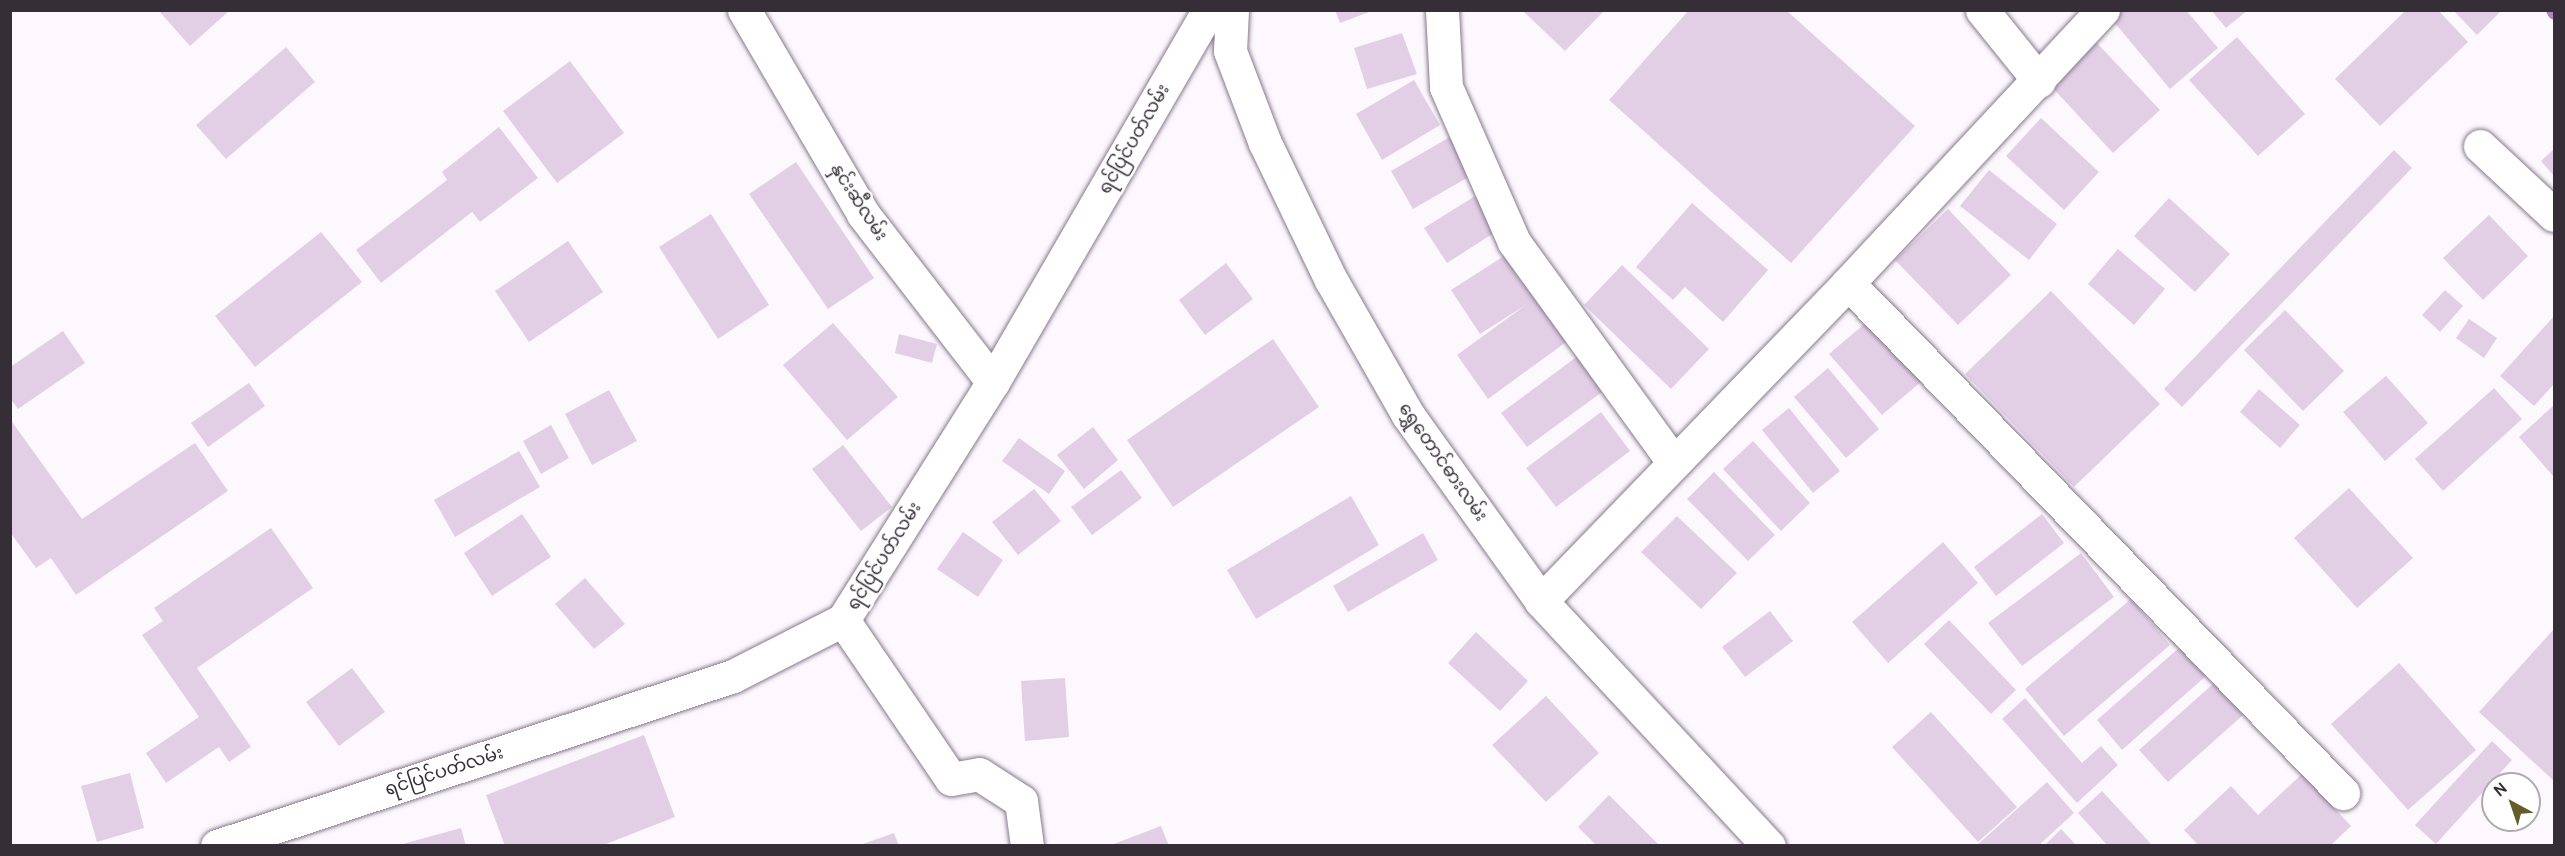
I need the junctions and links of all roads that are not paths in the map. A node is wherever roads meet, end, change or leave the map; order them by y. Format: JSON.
{"nodes":[{"id":1,"x":744,"y":10,"type":"edge"},
{"id":2,"x":1209,"y":10,"type":"edge"},
{"id":3,"x":1232,"y":10,"type":"edge"},
{"id":4,"x":1442,"y":10,"type":"edge"},
{"id":5,"x":1982,"y":10,"type":"edge"},
{"id":6,"x":2103,"y":10,"type":"edge"},
{"id":7,"x":2039,"y":81,"type":"junction"},
{"id":8,"x":2480,"y":146,"type":"dead end"},
{"id":9,"x":2554,"y":215,"type":"edge"},
{"id":10,"x":1848,"y":283,"type":"junction"},
{"id":11,"x":993,"y":382,"type":"junction"},
{"id":12,"x":1673,"y":462,"type":"junction"},
{"id":13,"x":1540,"y":601,"type":"junction"},
{"id":14,"x":843,"y":620,"type":"junction"},
{"id":15,"x":2343,"y":793,"type":"dead end"},
{"id":16,"x":217,"y":846,"type":"edge"},
{"id":17,"x":1027,"y":846,"type":"edge"},
{"id":18,"x":1769,"y":846,"type":"edge"}],
"edges":[{"from":1,"to":11,"type":"street","name":"နှင်းဆီလမ်း"},
{"from":2,"to":11,"type":"street","name":"ရင်ပြင်ပတ်လမ်း"},
{"from":3,"to":13,"type":"street","name":"ရွှေတောင်ဓားလမ်း"},
{"from":4,"to":12,"type":"street"},
{"from":5,"to":7,"type":"street"},
{"from":6,"to":7,"type":"street"},
{"from":7,"to":10,"type":"street"},
{"from":8,"to":9,"type":"street"},
{"from":10,"to":12,"type":"street"},
{"from":10,"to":15,"type":"street"},
{"from":11,"to":14,"type":"street","name":"ရင်ပြင်ပတ်လမ်း"},
{"from":12,"to":13,"type":"street"},
{"from":13,"to":18,"type":"street","name":"ရွှေတောင်ဓားလမ်း"},
{"from":14,"to":16,"type":"street","name":"ရင်ပြင်ပတ်လမ်း"},
{"from":14,"to":17,"type":"street"}]}
